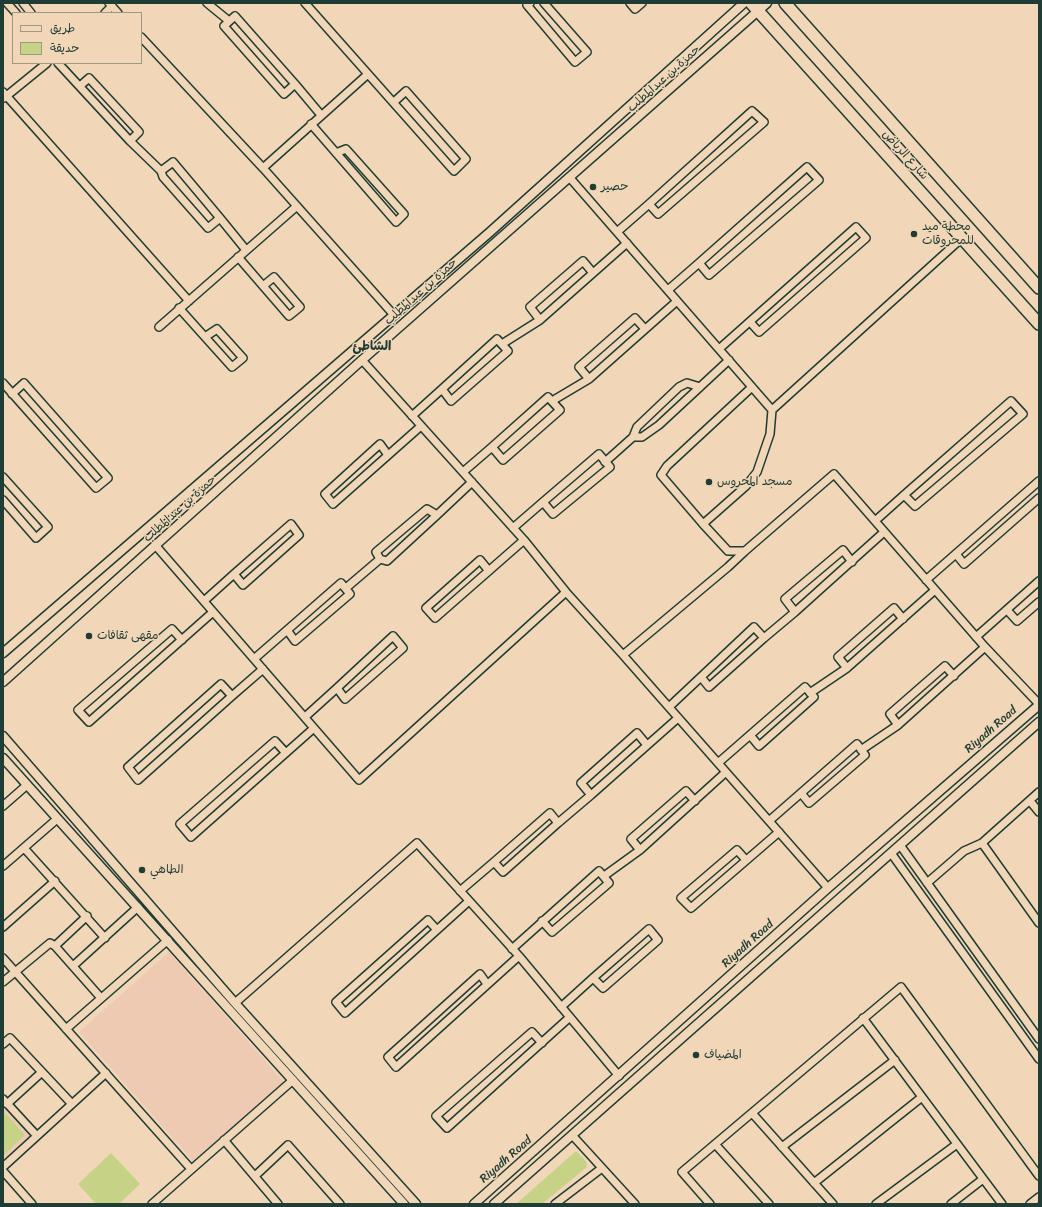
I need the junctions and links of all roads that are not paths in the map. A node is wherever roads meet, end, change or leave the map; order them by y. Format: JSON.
{"nodes":[{"id":1,"x":7,"y":3,"type":"edge"},
{"id":2,"x":23,"y":3,"type":"edge"},
{"id":3,"x":207,"y":3,"type":"edge"},
{"id":4,"x":305,"y":3,"type":"edge"},
{"id":5,"x":530,"y":3,"type":"edge"},
{"id":6,"x":544,"y":3,"type":"edge"},
{"id":7,"x":630,"y":3,"type":"edge"},
{"id":8,"x":642,"y":3,"type":"edge"},
{"id":9,"x":744,"y":3,"type":"edge"},
{"id":10,"x":767,"y":3,"type":"edge"},
{"id":11,"x":785,"y":3,"type":"edge"},
{"id":12,"x":754,"y":7,"type":"edge"},
{"id":13,"x":15,"y":12,"type":"edge"},
{"id":14,"x":31,"y":12,"type":"edge"},
{"id":15,"x":230,"y":21,"type":"junction"},
{"id":16,"x":142,"y":38,"type":"edge"},
{"id":17,"x":46,"y":64,"type":"edge"},
{"id":18,"x":59,"y":64,"type":"edge"},
{"id":19,"x":368,"y":74,"type":"junction"},
{"id":20,"x":295,"y":84,"type":"junction"},
{"id":21,"x":80,"y":86,"type":"junction"},
{"id":22,"x":4,"y":96,"type":"edge"},
{"id":23,"x":394,"y":102,"type":"junction"},
{"id":24,"x":321,"y":115,"type":"junction"},
{"id":25,"x":311,"y":124,"type":"junction"},
{"id":26,"x":130,"y":141,"type":"junction"},
{"id":27,"x":336,"y":153,"type":"junction"},
{"id":28,"x":263,"y":168,"type":"junction"},
{"id":29,"x":161,"y":171,"type":"junction"},
{"id":30,"x":570,"y":178,"type":"junction"},
{"id":31,"x":649,"y":204,"type":"junction"},
{"id":32,"x":297,"y":206,"type":"junction"},
{"id":33,"x":220,"y":218,"type":"junction"},
{"id":34,"x":490,"y":232,"type":"junction"},
{"id":35,"x":617,"y":232,"type":"junction"},
{"id":36,"x":962,"y":238,"type":"junction"},
{"id":37,"x":627,"y":243,"type":"junction"},
{"id":38,"x":494,"y":244,"type":"junction"},
{"id":39,"x":246,"y":250,"type":"junction"},
{"id":40,"x":467,"y":252,"type":"junction"},
{"id":41,"x":238,"y":257,"type":"junction"},
{"id":42,"x":472,"y":263,"type":"junction"},
{"id":43,"x":699,"y":263,"type":"junction"},
{"id":44,"x":593,"y":273,"type":"junction"},
{"id":45,"x":263,"y":286,"type":"junction"},
{"id":46,"x":1039,"y":288,"type":"edge"},
{"id":47,"x":668,"y":290,"type":"junction"},
{"id":48,"x":189,"y":301,"type":"junction"},
{"id":49,"x":678,"y":301,"type":"junction"},
{"id":50,"x":179,"y":308,"type":"junction"},
{"id":51,"x":393,"y":314,"type":"junction"},
{"id":52,"x":540,"y":320,"type":"junction"},
{"id":53,"x":750,"y":322,"type":"junction"},
{"id":54,"x":1039,"y":324,"type":"edge"},
{"id":55,"x":159,"y":327,"type":"dead end"},
{"id":56,"x":645,"y":329,"type":"junction"},
{"id":57,"x":205,"y":337,"type":"junction"},
{"id":58,"x":502,"y":344,"type":"junction"},
{"id":59,"x":719,"y":349,"type":"junction"},
{"id":60,"x":362,"y":360,"type":"junction"},
{"id":61,"x":729,"y":360,"type":"junction"},
{"id":62,"x":589,"y":379,"type":"junction"},
{"id":63,"x":3,"y":383,"type":"edge"},
{"id":64,"x":700,"y":387,"type":"junction"},
{"id":65,"x":752,"y":387,"type":"junction"},
{"id":66,"x":442,"y":390,"type":"junction"},
{"id":67,"x":12,"y":394,"type":"junction"},
{"id":68,"x":552,"y":401,"type":"junction"},
{"id":69,"x":772,"y":410,"type":"junction"},
{"id":70,"x":412,"y":416,"type":"junction"},
{"id":71,"x":421,"y":426,"type":"junction"},
{"id":72,"x":633,"y":437,"type":"junction"},
{"id":73,"x":492,"y":446,"type":"junction"},
{"id":74,"x":388,"y":455,"type":"junction"},
{"id":75,"x":605,"y":462,"type":"junction"},
{"id":76,"x":463,"y":472,"type":"junction"},
{"id":77,"x":3,"y":477,"type":"edge"},
{"id":78,"x":1039,"y":480,"type":"edge"},
{"id":79,"x":472,"y":482,"type":"junction"},
{"id":80,"x":904,"y":495,"type":"junction"},
{"id":81,"x":1039,"y":498,"type":"edge"},
{"id":82,"x":3,"y":500,"type":"edge"},
{"id":83,"x":543,"y":502,"type":"junction"},
{"id":84,"x":437,"y":515,"type":"junction"},
{"id":85,"x":875,"y":521,"type":"junction"},
{"id":86,"x":703,"y":524,"type":"junction"},
{"id":87,"x":513,"y":528,"type":"junction"},
{"id":88,"x":884,"y":532,"type":"junction"},
{"id":89,"x":524,"y":540,"type":"junction"},
{"id":90,"x":156,"y":546,"type":"junction"},
{"id":91,"x":745,"y":550,"type":"junction"},
{"id":92,"x":728,"y":551,"type":"junction"},
{"id":93,"x":956,"y":554,"type":"junction"},
{"id":94,"x":380,"y":559,"type":"junction"},
{"id":95,"x":852,"y":562,"type":"junction"},
{"id":96,"x":728,"y":567,"type":"junction"},
{"id":97,"x":489,"y":570,"type":"junction"},
{"id":98,"x":234,"y":574,"type":"junction"},
{"id":99,"x":926,"y":580,"type":"junction"},
{"id":100,"x":1039,"y":581,"type":"edge"},
{"id":101,"x":346,"y":588,"type":"junction"},
{"id":102,"x":935,"y":590,"type":"junction"},
{"id":103,"x":566,"y":592,"type":"junction"},
{"id":104,"x":204,"y":601,"type":"junction"},
{"id":105,"x":1039,"y":602,"type":"edge"},
{"id":106,"x":1007,"y":610,"type":"junction"},
{"id":107,"x":213,"y":612,"type":"junction"},
{"id":108,"x":795,"y":612,"type":"junction"},
{"id":109,"x":903,"y":618,"type":"junction"},
{"id":110,"x":287,"y":630,"type":"junction"},
{"id":111,"x":976,"y":637,"type":"junction"},
{"id":112,"x":764,"y":638,"type":"junction"},
{"id":113,"x":182,"y":640,"type":"junction"},
{"id":114,"x":985,"y":647,"type":"junction"},
{"id":115,"x":3,"y":653,"type":"edge"},
{"id":116,"x":624,"y":655,"type":"junction"},
{"id":117,"x":254,"y":659,"type":"junction"},
{"id":118,"x":847,"y":668,"type":"junction"},
{"id":119,"x":263,"y":669,"type":"junction"},
{"id":120,"x":954,"y":676,"type":"junction"},
{"id":121,"x":701,"y":677,"type":"junction"},
{"id":122,"x":3,"y":682,"type":"edge"},
{"id":123,"x":337,"y":688,"type":"junction"},
{"id":124,"x":810,"y":693,"type":"junction"},
{"id":125,"x":232,"y":696,"type":"junction"},
{"id":126,"x":1039,"y":704,"type":"edge"},
{"id":127,"x":669,"y":707,"type":"junction"},
{"id":128,"x":305,"y":717,"type":"junction"},
{"id":129,"x":678,"y":718,"type":"junction"},
{"id":130,"x":898,"y":725,"type":"junction"},
{"id":131,"x":1038,"y":725,"type":"edge"},
{"id":132,"x":314,"y":728,"type":"junction"},
{"id":133,"x":750,"y":735,"type":"junction"},
{"id":134,"x":3,"y":736,"type":"edge"},
{"id":135,"x":647,"y":745,"type":"junction"},
{"id":136,"x":861,"y":750,"type":"junction"},
{"id":137,"x":286,"y":753,"type":"junction"},
{"id":138,"x":3,"y":758,"type":"edge"},
{"id":139,"x":718,"y":763,"type":"junction"},
{"id":140,"x":726,"y":772,"type":"junction"},
{"id":141,"x":27,"y":785,"type":"junction"},
{"id":142,"x":1039,"y":792,"type":"edge"},
{"id":143,"x":800,"y":793,"type":"junction"},
{"id":144,"x":591,"y":795,"type":"junction"},
{"id":145,"x":695,"y":801,"type":"junction"},
{"id":146,"x":1030,"y":801,"type":"junction"},
{"id":147,"x":3,"y":806,"type":"edge"},
{"id":148,"x":1039,"y":812,"type":"edge"},
{"id":149,"x":57,"y":819,"type":"junction"},
{"id":150,"x":768,"y":821,"type":"junction"},
{"id":151,"x":558,"y":823,"type":"junction"},
{"id":152,"x":778,"y":832,"type":"junction"},
{"id":153,"x":982,"y":843,"type":"junction"},
{"id":154,"x":900,"y":845,"type":"junction"},
{"id":155,"x":24,"y":848,"type":"junction"},
{"id":156,"x":640,"y":850,"type":"junction"},
{"id":157,"x":891,"y":853,"type":"junction"},
{"id":158,"x":746,"y":860,"type":"junction"},
{"id":159,"x":494,"y":862,"type":"junction"},
{"id":160,"x":3,"y":866,"type":"edge"},
{"id":161,"x":604,"y":876,"type":"junction"},
{"id":162,"x":55,"y":881,"type":"junction"},
{"id":163,"x":927,"y":883,"type":"junction"},
{"id":164,"x":828,"y":888,"type":"junction"},
{"id":165,"x":460,"y":891,"type":"junction"},
{"id":166,"x":470,"y":901,"type":"junction"},
{"id":167,"x":138,"y":907,"type":"junction"},
{"id":168,"x":86,"y":916,"type":"junction"},
{"id":169,"x":542,"y":921,"type":"junction"},
{"id":170,"x":1039,"y":923,"type":"edge"},
{"id":171,"x":3,"y":927,"type":"edge"},
{"id":172,"x":437,"y":930,"type":"junction"},
{"id":173,"x":105,"y":938,"type":"junction"},
{"id":174,"x":168,"y":940,"type":"junction"},
{"id":175,"x":55,"y":946,"type":"junction"},
{"id":176,"x":512,"y":948,"type":"junction"},
{"id":177,"x":519,"y":956,"type":"junction"},
{"id":178,"x":3,"y":958,"type":"edge"},
{"id":179,"x":73,"y":966,"type":"junction"},
{"id":180,"x":15,"y":972,"type":"junction"},
{"id":181,"x":593,"y":978,"type":"junction"},
{"id":182,"x":3,"y":982,"type":"edge"},
{"id":183,"x":487,"y":984,"type":"junction"},
{"id":184,"x":101,"y":998,"type":"junction"},
{"id":185,"x":235,"y":1003,"type":"junction"},
{"id":186,"x":561,"y":1007,"type":"junction"},
{"id":187,"x":570,"y":1017,"type":"junction"},
{"id":188,"x":864,"y":1018,"type":"junction"},
{"id":189,"x":66,"y":1028,"type":"junction"},
{"id":190,"x":1039,"y":1039,"type":"edge"},
{"id":191,"x":542,"y":1043,"type":"junction"},
{"id":192,"x":3,"y":1044,"type":"edge"},
{"id":193,"x":1039,"y":1059,"type":"edge"},
{"id":194,"x":895,"y":1060,"type":"junction"},
{"id":195,"x":42,"y":1072,"type":"junction"},
{"id":196,"x":106,"y":1073,"type":"junction"},
{"id":197,"x":619,"y":1076,"type":"junction"},
{"id":198,"x":293,"y":1080,"type":"junction"},
{"id":199,"x":922,"y":1097,"type":"junction"},
{"id":200,"x":5,"y":1101,"type":"edge"},
{"id":201,"x":72,"y":1104,"type":"junction"},
{"id":202,"x":752,"y":1113,"type":"junction"},
{"id":203,"x":572,"y":1135,"type":"junction"},
{"id":204,"x":37,"y":1136,"type":"junction"},
{"id":205,"x":224,"y":1140,"type":"junction"},
{"id":206,"x":715,"y":1144,"type":"junction"},
{"id":207,"x":957,"y":1144,"type":"junction"},
{"id":208,"x":782,"y":1146,"type":"junction"},
{"id":209,"x":3,"y":1167,"type":"edge"},
{"id":210,"x":602,"y":1168,"type":"junction"},
{"id":211,"x":191,"y":1169,"type":"junction"},
{"id":212,"x":3,"y":1171,"type":"edge"},
{"id":213,"x":255,"y":1176,"type":"junction"},
{"id":214,"x":1039,"y":1176,"type":"edge"},
{"id":215,"x":983,"y":1179,"type":"junction"},
{"id":216,"x":814,"y":1183,"type":"junction"},
{"id":217,"x":1039,"y":1197,"type":"edge"},
{"id":218,"x":402,"y":1203,"type":"edge"},
{"id":219,"x":32,"y":1204,"type":"edge"},
{"id":220,"x":152,"y":1204,"type":"edge"},
{"id":221,"x":278,"y":1204,"type":"edge"},
{"id":222,"x":340,"y":1204,"type":"edge"},
{"id":223,"x":416,"y":1204,"type":"edge"},
{"id":224,"x":474,"y":1204,"type":"edge"},
{"id":225,"x":494,"y":1204,"type":"edge"},
{"id":226,"x":555,"y":1204,"type":"edge"},
{"id":227,"x":635,"y":1204,"type":"edge"},
{"id":228,"x":710,"y":1204,"type":"edge"},
{"id":229,"x":769,"y":1204,"type":"edge"},
{"id":230,"x":833,"y":1204,"type":"edge"},
{"id":231,"x":876,"y":1204,"type":"edge"},
{"id":232,"x":951,"y":1204,"type":"edge"},
{"id":233,"x":1002,"y":1204,"type":"edge"},
{"id":234,"x":1030,"y":1204,"type":"edge"}],
"edges":[{"from":1,"to":13,"type":"street"},
{"from":2,"to":14,"type":"street"},
{"from":3,"to":15,"type":"street"},
{"from":4,"to":19,"type":"street"},
{"from":5,"to":6,"type":"street"},
{"from":7,"to":8,"type":"street"},
{"from":9,"to":34,"type":"street","name":"حمزة بن عبدالمطلب"},
{"from":10,"to":12,"type":"street","name":"حمزة بن عبدالمطلب"},
{"from":11,"to":46,"type":"main road","name":"شارع الرياض"},
{"from":12,"to":30,"type":"street","name":"حمزة بن عبدالمطلب"},
{"from":12,"to":36,"type":"main road","name":"شارع الرياض"},
{"from":15,"to":20,"type":"street"},
{"from":15,"to":20,"type":"street"},
{"from":16,"to":28,"type":"street"},
{"from":17,"to":22,"type":"street"},
{"from":18,"to":21,"type":"street"},
{"from":19,"to":23,"type":"street"},
{"from":19,"to":24,"type":"street"},
{"from":20,"to":24,"type":"street"},
{"from":21,"to":26,"type":"street"},
{"from":21,"to":26,"type":"street"},
{"from":22,"to":48,"type":"street"},
{"from":23,"to":23,"type":"street"},
{"from":24,"to":25,"type":"street"},
{"from":25,"to":27,"type":"street"},
{"from":25,"to":28,"type":"street"},
{"from":26,"to":29,"type":"street"},
{"from":27,"to":27,"type":"street"},
{"from":28,"to":32,"type":"street"},
{"from":29,"to":33,"type":"street"},
{"from":29,"to":33,"type":"street"},
{"from":30,"to":35,"type":"street"},
{"from":30,"to":38,"type":"street","name":"حمزة بن عبدالمطلب"},
{"from":31,"to":31,"type":"street"},
{"from":31,"to":35,"type":"street"},
{"from":32,"to":39,"type":"street"},
{"from":32,"to":51,"type":"street"},
{"from":33,"to":39,"type":"street"},
{"from":34,"to":38,"type":"street"},
{"from":34,"to":40,"type":"street","name":"حمزة بن عبدالمطلب"},
{"from":35,"to":37,"type":"street"},
{"from":36,"to":54,"type":"main road","name":"شارع الرياض"},
{"from":36,"to":69,"type":"street"},
{"from":37,"to":44,"type":"street"},
{"from":37,"to":47,"type":"street"},
{"from":38,"to":42,"type":"street","name":"حمزة بن عبدالمطلب"},
{"from":39,"to":41,"type":"street"},
{"from":40,"to":42,"type":"street"},
{"from":40,"to":51,"type":"street","name":"حمزة بن عبدالمطلب"},
{"from":41,"to":45,"type":"street"},
{"from":41,"to":48,"type":"street"},
{"from":42,"to":60,"type":"street","name":"حمزة بن عبدالمطلب"},
{"from":43,"to":43,"type":"street"},
{"from":43,"to":47,"type":"street"},
{"from":44,"to":52,"type":"street"},
{"from":44,"to":52,"type":"street"},
{"from":45,"to":45,"type":"street"},
{"from":47,"to":49,"type":"street"},
{"from":48,"to":50,"type":"street"},
{"from":49,"to":56,"type":"street"},
{"from":49,"to":59,"type":"street"},
{"from":50,"to":55,"type":"street"},
{"from":50,"to":57,"type":"street"},
{"from":51,"to":115,"type":"street","name":"حمزة بن عبدالمطلب"},
{"from":52,"to":58,"type":"street"},
{"from":53,"to":53,"type":"street"},
{"from":53,"to":59,"type":"street"},
{"from":56,"to":62,"type":"street"},
{"from":56,"to":62,"type":"street"},
{"from":57,"to":57,"type":"street"},
{"from":58,"to":66,"type":"street"},
{"from":58,"to":66,"type":"street"},
{"from":59,"to":61,"type":"street"},
{"from":60,"to":70,"type":"street"},
{"from":60,"to":90,"type":"street","name":"حمزة بن عبدالمطلب"},
{"from":61,"to":64,"type":"street"},
{"from":61,"to":65,"type":"street"},
{"from":62,"to":68,"type":"street"},
{"from":63,"to":67,"type":"street"},
{"from":64,"to":72,"type":"street"},
{"from":64,"to":72,"type":"street"},
{"from":65,"to":69,"type":"street"},
{"from":65,"to":86,"type":"street"},
{"from":66,"to":70,"type":"street"},
{"from":67,"to":67,"type":"street"},
{"from":68,"to":73,"type":"street"},
{"from":68,"to":73,"type":"street"},
{"from":69,"to":86,"type":"street"},
{"from":70,"to":71,"type":"street"},
{"from":71,"to":74,"type":"street"},
{"from":71,"to":76,"type":"street"},
{"from":72,"to":75,"type":"street"},
{"from":73,"to":76,"type":"street"},
{"from":74,"to":74,"type":"street"},
{"from":75,"to":83,"type":"street"},
{"from":75,"to":83,"type":"street"},
{"from":76,"to":79,"type":"street"},
{"from":77,"to":82,"type":"street"},
{"from":78,"to":93,"type":"street"},
{"from":79,"to":84,"type":"street"},
{"from":79,"to":87,"type":"street"},
{"from":80,"to":80,"type":"street"},
{"from":80,"to":85,"type":"street"},
{"from":81,"to":93,"type":"street"},
{"from":83,"to":87,"type":"street"},
{"from":84,"to":94,"type":"street"},
{"from":84,"to":94,"type":"street"},
{"from":85,"to":88,"type":"street"},
{"from":85,"to":91,"type":"street"},
{"from":86,"to":92,"type":"street"},
{"from":87,"to":89,"type":"street"},
{"from":88,"to":95,"type":"street"},
{"from":88,"to":99,"type":"street"},
{"from":89,"to":97,"type":"street"},
{"from":89,"to":103,"type":"street"},
{"from":90,"to":104,"type":"street"},
{"from":90,"to":122,"type":"street","name":"حمزة بن عبدالمطلب"},
{"from":91,"to":92,"type":"street"},
{"from":91,"to":96,"type":"street"},
{"from":92,"to":96,"type":"street"},
{"from":93,"to":99,"type":"street"},
{"from":94,"to":101,"type":"street"},
{"from":95,"to":108,"type":"street"},
{"from":95,"to":108,"type":"street"},
{"from":96,"to":116,"type":"street"},
{"from":97,"to":97,"type":"street"},
{"from":98,"to":98,"type":"street"},
{"from":98,"to":104,"type":"street"},
{"from":99,"to":102,"type":"street"},
{"from":100,"to":106,"type":"street"},
{"from":101,"to":110,"type":"street"},
{"from":101,"to":110,"type":"street"},
{"from":102,"to":109,"type":"street"},
{"from":102,"to":111,"type":"street"},
{"from":103,"to":116,"type":"street"},
{"from":103,"to":132,"type":"street"},
{"from":104,"to":107,"type":"street"},
{"from":105,"to":106,"type":"street"},
{"from":106,"to":111,"type":"street"},
{"from":107,"to":113,"type":"street"},
{"from":107,"to":117,"type":"street"},
{"from":108,"to":112,"type":"street"},
{"from":109,"to":118,"type":"street"},
{"from":109,"to":118,"type":"street"},
{"from":110,"to":117,"type":"street"},
{"from":111,"to":114,"type":"street"},
{"from":112,"to":121,"type":"street"},
{"from":112,"to":121,"type":"street"},
{"from":113,"to":113,"type":"street"},
{"from":114,"to":120,"type":"street"},
{"from":114,"to":126,"type":"street"},
{"from":116,"to":127,"type":"street"},
{"from":117,"to":119,"type":"street"},
{"from":118,"to":124,"type":"street"},
{"from":119,"to":125,"type":"street"},
{"from":119,"to":128,"type":"street"},
{"from":120,"to":130,"type":"street"},
{"from":120,"to":130,"type":"street"},
{"from":121,"to":127,"type":"street"},
{"from":123,"to":123,"type":"street"},
{"from":123,"to":128,"type":"street"},
{"from":124,"to":133,"type":"street"},
{"from":124,"to":133,"type":"street"},
{"from":125,"to":125,"type":"street"},
{"from":126,"to":164,"type":"street","name":"Riyadh Road"},
{"from":127,"to":129,"type":"street"},
{"from":128,"to":132,"type":"street"},
{"from":129,"to":135,"type":"street"},
{"from":129,"to":139,"type":"street"},
{"from":130,"to":136,"type":"street"},
{"from":131,"to":154,"type":"street"},
{"from":132,"to":137,"type":"street"},
{"from":133,"to":139,"type":"street"},
{"from":134,"to":185,"type":"street"},
{"from":135,"to":144,"type":"street"},
{"from":135,"to":144,"type":"street"},
{"from":136,"to":143,"type":"street"},
{"from":136,"to":143,"type":"street"},
{"from":137,"to":137,"type":"street"},
{"from":138,"to":141,"type":"street"},
{"from":139,"to":140,"type":"street"},
{"from":140,"to":145,"type":"street"},
{"from":140,"to":150,"type":"street"},
{"from":141,"to":147,"type":"street"},
{"from":141,"to":149,"type":"street"},
{"from":142,"to":146,"type":"street"},
{"from":143,"to":150,"type":"street"},
{"from":144,"to":151,"type":"street"},
{"from":145,"to":156,"type":"street"},
{"from":145,"to":156,"type":"street"},
{"from":146,"to":148,"type":"street"},
{"from":146,"to":153,"type":"street"},
{"from":149,"to":155,"type":"street"},
{"from":149,"to":167,"type":"street"},
{"from":150,"to":152,"type":"street"},
{"from":151,"to":159,"type":"street"},
{"from":151,"to":159,"type":"street"},
{"from":152,"to":158,"type":"street"},
{"from":152,"to":164,"type":"street"},
{"from":153,"to":163,"type":"street"},
{"from":153,"to":170,"type":"street"},
{"from":154,"to":157,"type":"street"},
{"from":154,"to":163,"type":"street"},
{"from":155,"to":160,"type":"street"},
{"from":155,"to":162,"type":"street"},
{"from":156,"to":161,"type":"street"},
{"from":157,"to":193,"type":"street"},
{"from":157,"to":203,"type":"street"},
{"from":158,"to":158,"type":"street"},
{"from":159,"to":165,"type":"street"},
{"from":161,"to":169,"type":"street"},
{"from":161,"to":169,"type":"street"},
{"from":162,"to":168,"type":"street"},
{"from":162,"to":171,"type":"street"},
{"from":163,"to":190,"type":"street"},
{"from":164,"to":197,"type":"street","name":"Riyadh Road"},
{"from":165,"to":166,"type":"street"},
{"from":165,"to":185,"type":"street"},
{"from":166,"to":172,"type":"street"},
{"from":166,"to":176,"type":"street"},
{"from":167,"to":173,"type":"street"},
{"from":167,"to":174,"type":"street"},
{"from":168,"to":173,"type":"street"},
{"from":168,"to":175,"type":"street"},
{"from":169,"to":176,"type":"street"},
{"from":172,"to":172,"type":"street"},
{"from":173,"to":179,"type":"street"},
{"from":174,"to":184,"type":"street"},
{"from":174,"to":198,"type":"street"},
{"from":175,"to":179,"type":"street"},
{"from":175,"to":180,"type":"street"},
{"from":176,"to":177,"type":"street"},
{"from":177,"to":183,"type":"street"},
{"from":177,"to":186,"type":"street"},
{"from":178,"to":180,"type":"street"},
{"from":179,"to":184,"type":"street"},
{"from":180,"to":182,"type":"street"},
{"from":180,"to":189,"type":"street"},
{"from":181,"to":181,"type":"street"},
{"from":181,"to":186,"type":"street"},
{"from":183,"to":183,"type":"street"},
{"from":184,"to":189,"type":"street"},
{"from":185,"to":223,"type":"street"},
{"from":186,"to":187,"type":"street"},
{"from":187,"to":191,"type":"street"},
{"from":187,"to":197,"type":"street"},
{"from":188,"to":194,"type":"street"},
{"from":188,"to":202,"type":"street"},
{"from":188,"to":214,"type":"street"},
{"from":189,"to":196,"type":"street"},
{"from":191,"to":191,"type":"street"},
{"from":192,"to":195,"type":"street"},
{"from":194,"to":199,"type":"street"},
{"from":194,"to":208,"type":"street"},
{"from":195,"to":200,"type":"street"},
{"from":195,"to":201,"type":"street"},
{"from":196,"to":201,"type":"street"},
{"from":196,"to":211,"type":"street"},
{"from":197,"to":224,"type":"street","name":"Riyadh Road"},
{"from":198,"to":205,"type":"street"},
{"from":198,"to":218,"type":"street"},
{"from":199,"to":207,"type":"street"},
{"from":199,"to":216,"type":"street"},
{"from":200,"to":204,"type":"street"},
{"from":201,"to":204,"type":"street"},
{"from":202,"to":206,"type":"street"},
{"from":202,"to":208,"type":"street"},
{"from":203,"to":210,"type":"street"},
{"from":203,"to":225,"type":"street"},
{"from":204,"to":209,"type":"street"},
{"from":205,"to":211,"type":"street"},
{"from":205,"to":213,"type":"street"},
{"from":206,"to":228,"type":"street"},
{"from":206,"to":229,"type":"street"},
{"from":207,"to":215,"type":"street"},
{"from":207,"to":231,"type":"street"},
{"from":208,"to":216,"type":"street"},
{"from":210,"to":226,"type":"street"},
{"from":210,"to":227,"type":"street"},
{"from":211,"to":220,"type":"street"},
{"from":212,"to":219,"type":"street"},
{"from":213,"to":221,"type":"street"},
{"from":213,"to":222,"type":"street"},
{"from":215,"to":232,"type":"street"},
{"from":215,"to":233,"type":"street"},
{"from":216,"to":230,"type":"street"},
{"from":217,"to":234,"type":"street"}]}
